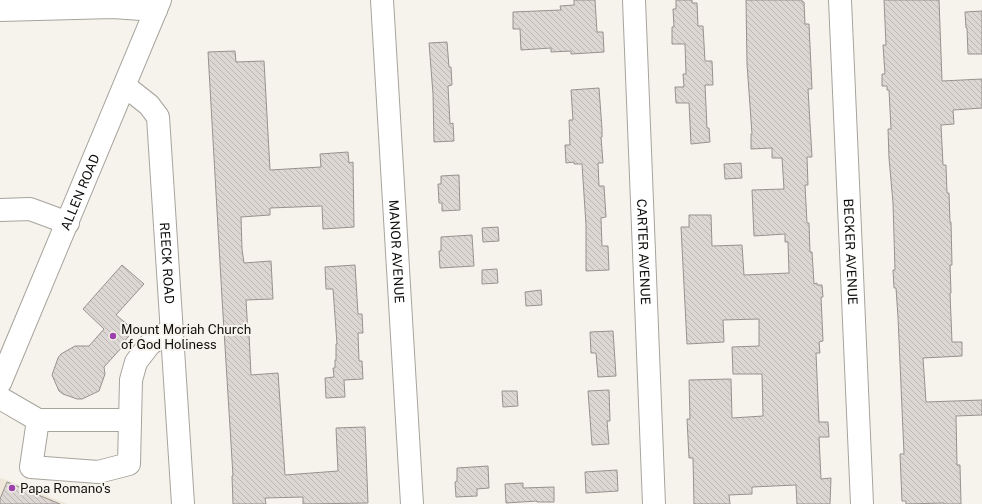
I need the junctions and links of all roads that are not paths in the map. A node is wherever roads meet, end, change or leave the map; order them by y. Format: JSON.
{"nodes":[{"id":1,"x":382,"y":0,"type":"edge"},
{"id":2,"x":634,"y":0,"type":"edge"},
{"id":3,"x":840,"y":0,"type":"edge"},
{"id":4,"x":158,"y":5,"type":"edge"},
{"id":5,"x":0,"y":10,"type":"edge"},
{"id":6,"x":125,"y":86,"type":"junction"},
{"id":7,"x":0,"y":210,"type":"edge"},
{"id":8,"x":68,"y":223,"type":"junction"},
{"id":9,"x":172,"y":329,"type":"junction"},
{"id":10,"x":0,"y":383,"type":"edge"},
{"id":11,"x":0,"y":398,"type":"edge"},
{"id":12,"x":38,"y":420,"type":"junction"},
{"id":13,"x":130,"y":420,"type":"junction"},
{"id":14,"x":183,"y":504,"type":"edge"},
{"id":15,"x":412,"y":504,"type":"edge"},
{"id":16,"x":654,"y":504,"type":"edge"},
{"id":17,"x":862,"y":504,"type":"edge"}],
"edges":[{"from":1,"to":15,"type":"street","name":"MANOR AVENUE"},
{"from":2,"to":16,"type":"street","name":"CARTER AVENUE"},
{"from":3,"to":17,"type":"street","name":"BECKER AVENUE"},
{"from":4,"to":5,"type":"street"},
{"from":4,"to":6,"type":"street","name":"ALLEN ROAD"},
{"from":6,"to":8,"type":"street","name":"ALLEN ROAD"},
{"from":6,"to":9,"type":"street","name":"REECK ROAD"},
{"from":7,"to":8,"type":"street"},
{"from":8,"to":10,"type":"street","name":"ALLEN ROAD"},
{"from":9,"to":13,"type":"street"},
{"from":9,"to":14,"type":"street","name":"REECK ROAD"},
{"from":11,"to":12,"type":"street"},
{"from":12,"to":13,"type":"street"},
{"from":12,"to":13,"type":"street"}]}
